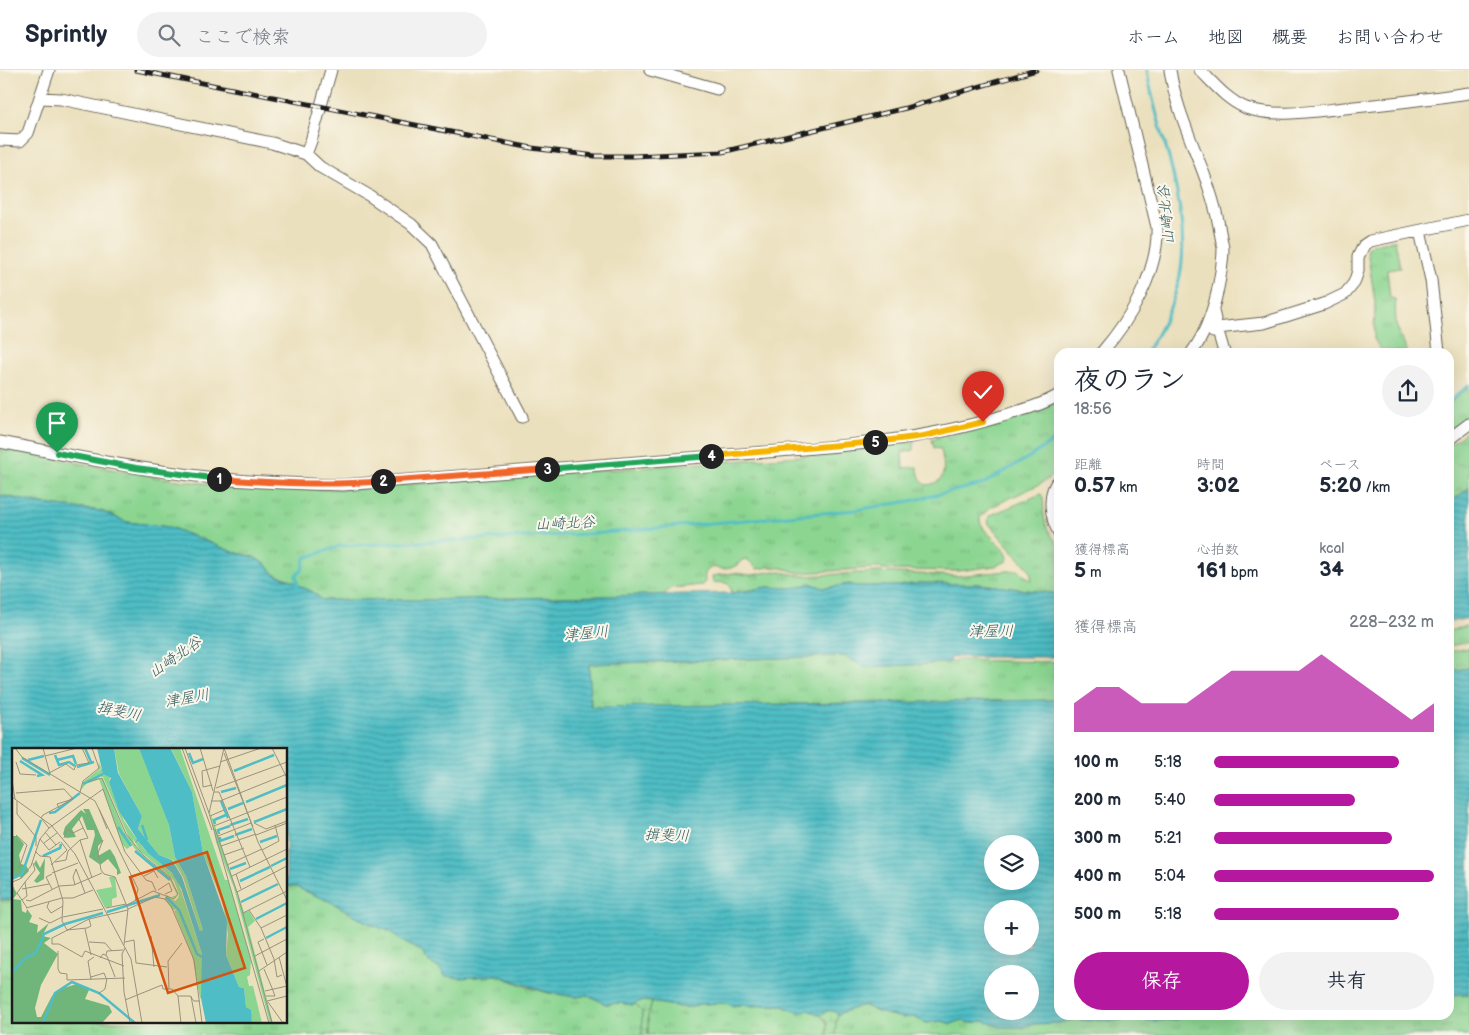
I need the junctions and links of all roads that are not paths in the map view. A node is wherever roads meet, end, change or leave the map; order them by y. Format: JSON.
{"nodes":[{"id":1,"x":49,"y":70,"type":"edge"},
{"id":2,"x":331,"y":70,"type":"edge"},
{"id":3,"x":650,"y":70,"type":"edge"},
{"id":4,"x":1119,"y":70,"type":"edge"},
{"id":5,"x":1170,"y":70,"type":"edge"},
{"id":6,"x":1200,"y":70,"type":"edge"},
{"id":7,"x":716,"y":89,"type":"dead end"},
{"id":8,"x":1469,"y":93,"type":"edge"},
{"id":9,"x":40,"y":98,"type":"junction"},
{"id":10,"x":0,"y":140,"type":"edge"},
{"id":11,"x":306,"y":154,"type":"junction"},
{"id":12,"x":1469,"y":220,"type":"edge"},
{"id":13,"x":1420,"y":231,"type":"junction"},
{"id":14,"x":1213,"y":310,"type":"junction"},
{"id":15,"x":1217,"y":328,"type":"junction"},
{"id":16,"x":1105,"y":348,"type":"edge"},
{"id":17,"x":1195,"y":348,"type":"edge"},
{"id":18,"x":1223,"y":348,"type":"edge"},
{"id":19,"x":1438,"y":348,"type":"edge"},
{"id":20,"x":1054,"y":398,"type":"edge"},
{"id":21,"x":522,"y":417,"type":"dead end"},
{"id":22,"x":1469,"y":424,"type":"edge"},
{"id":23,"x":1454,"y":435,"type":"edge"},
{"id":24,"x":0,"y":442,"type":"edge"},
{"id":25,"x":1054,"y":489,"type":"edge"},
{"id":26,"x":1054,"y":521,"type":"edge"}],
"edges":[{"from":1,"to":9,"type":"street"},
{"from":2,"to":11,"type":"street"},
{"from":3,"to":7,"type":"street"},
{"from":4,"to":16,"type":"street"},
{"from":5,"to":14,"type":"street"},
{"from":6,"to":8,"type":"street"},
{"from":9,"to":10,"type":"street"},
{"from":9,"to":11,"type":"street"},
{"from":11,"to":21,"type":"street"},
{"from":12,"to":13,"type":"street"},
{"from":13,"to":15,"type":"street"},
{"from":13,"to":19,"type":"street"},
{"from":14,"to":15,"type":"street"},
{"from":14,"to":17,"type":"street"},
{"from":15,"to":17,"type":"street"},
{"from":15,"to":18,"type":"street"},
{"from":20,"to":24,"type":"street"},
{"from":22,"to":23,"type":"street"},
{"from":25,"to":26,"type":"street"}]}
